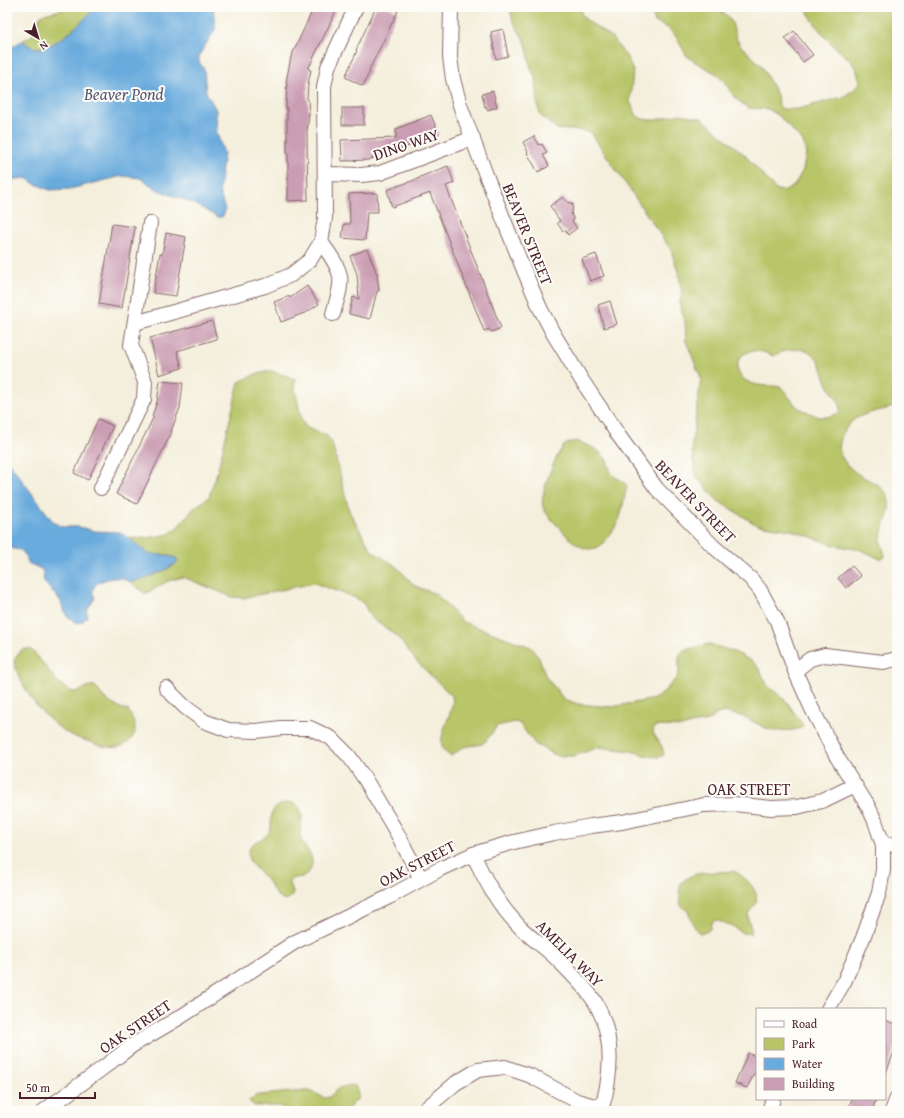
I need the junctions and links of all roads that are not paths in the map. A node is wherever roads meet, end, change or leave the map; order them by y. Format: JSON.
{"nodes":[{"id":1,"x":356,"y":7,"type":"edge"},
{"id":2,"x":451,"y":7,"type":"edge"},
{"id":3,"x":473,"y":138,"type":"junction"},
{"id":4,"x":326,"y":174,"type":"junction"},
{"id":5,"x":150,"y":223,"type":"dead end"},
{"id":6,"x":321,"y":242,"type":"junction"},
{"id":7,"x":333,"y":314,"type":"dead end"},
{"id":8,"x":135,"y":323,"type":"junction"},
{"id":9,"x":101,"y":488,"type":"dead end"},
{"id":10,"x":897,"y":659,"type":"edge"},
{"id":11,"x":795,"y":671,"type":"junction"},
{"id":12,"x":166,"y":688,"type":"dead end"},
{"id":13,"x":855,"y":785,"type":"junction"},
{"id":14,"x":897,"y":844,"type":"edge"},
{"id":15,"x":883,"y":845,"type":"junction"},
{"id":16,"x":473,"y":854,"type":"junction"},
{"id":17,"x":421,"y":879,"type":"junction"},
{"id":18,"x":829,"y":1008,"type":"edge"},
{"id":19,"x":897,"y":1098,"type":"edge"},
{"id":20,"x":774,"y":1100,"type":"edge"},
{"id":21,"x":601,"y":1110,"type":"edge"},
{"id":22,"x":44,"y":1111,"type":"edge"},
{"id":23,"x":423,"y":1111,"type":"edge"},
{"id":24,"x":769,"y":1111,"type":"edge"},
{"id":25,"x":892,"y":1111,"type":"edge"}],
"edges":[{"from":1,"to":4,"type":"street"},
{"from":2,"to":3,"type":"street","name":"BEAVER STREET"},
{"from":3,"to":4,"type":"street","name":"DINO WAY"},
{"from":3,"to":11,"type":"street","name":"BEAVER STREET"},
{"from":4,"to":6,"type":"street"},
{"from":5,"to":8,"type":"street"},
{"from":6,"to":7,"type":"street"},
{"from":6,"to":8,"type":"street"},
{"from":8,"to":9,"type":"street"},
{"from":10,"to":11,"type":"street"},
{"from":11,"to":13,"type":"street","name":"BEAVER STREET"},
{"from":12,"to":17,"type":"street"},
{"from":13,"to":15,"type":"street","name":"BEAVER STREET"},
{"from":13,"to":16,"type":"street","name":"OAK STREET"},
{"from":14,"to":15,"type":"street"},
{"from":15,"to":18,"type":"street","name":"BEAVER STREET"},
{"from":16,"to":17,"type":"street","name":"OAK STREET"},
{"from":16,"to":21,"type":"street","name":"AMELIA WAY"},
{"from":17,"to":22,"type":"street","name":"OAK STREET"},
{"from":19,"to":25,"type":"street"},
{"from":20,"to":24,"type":"street"},
{"from":21,"to":23,"type":"street"}]}
